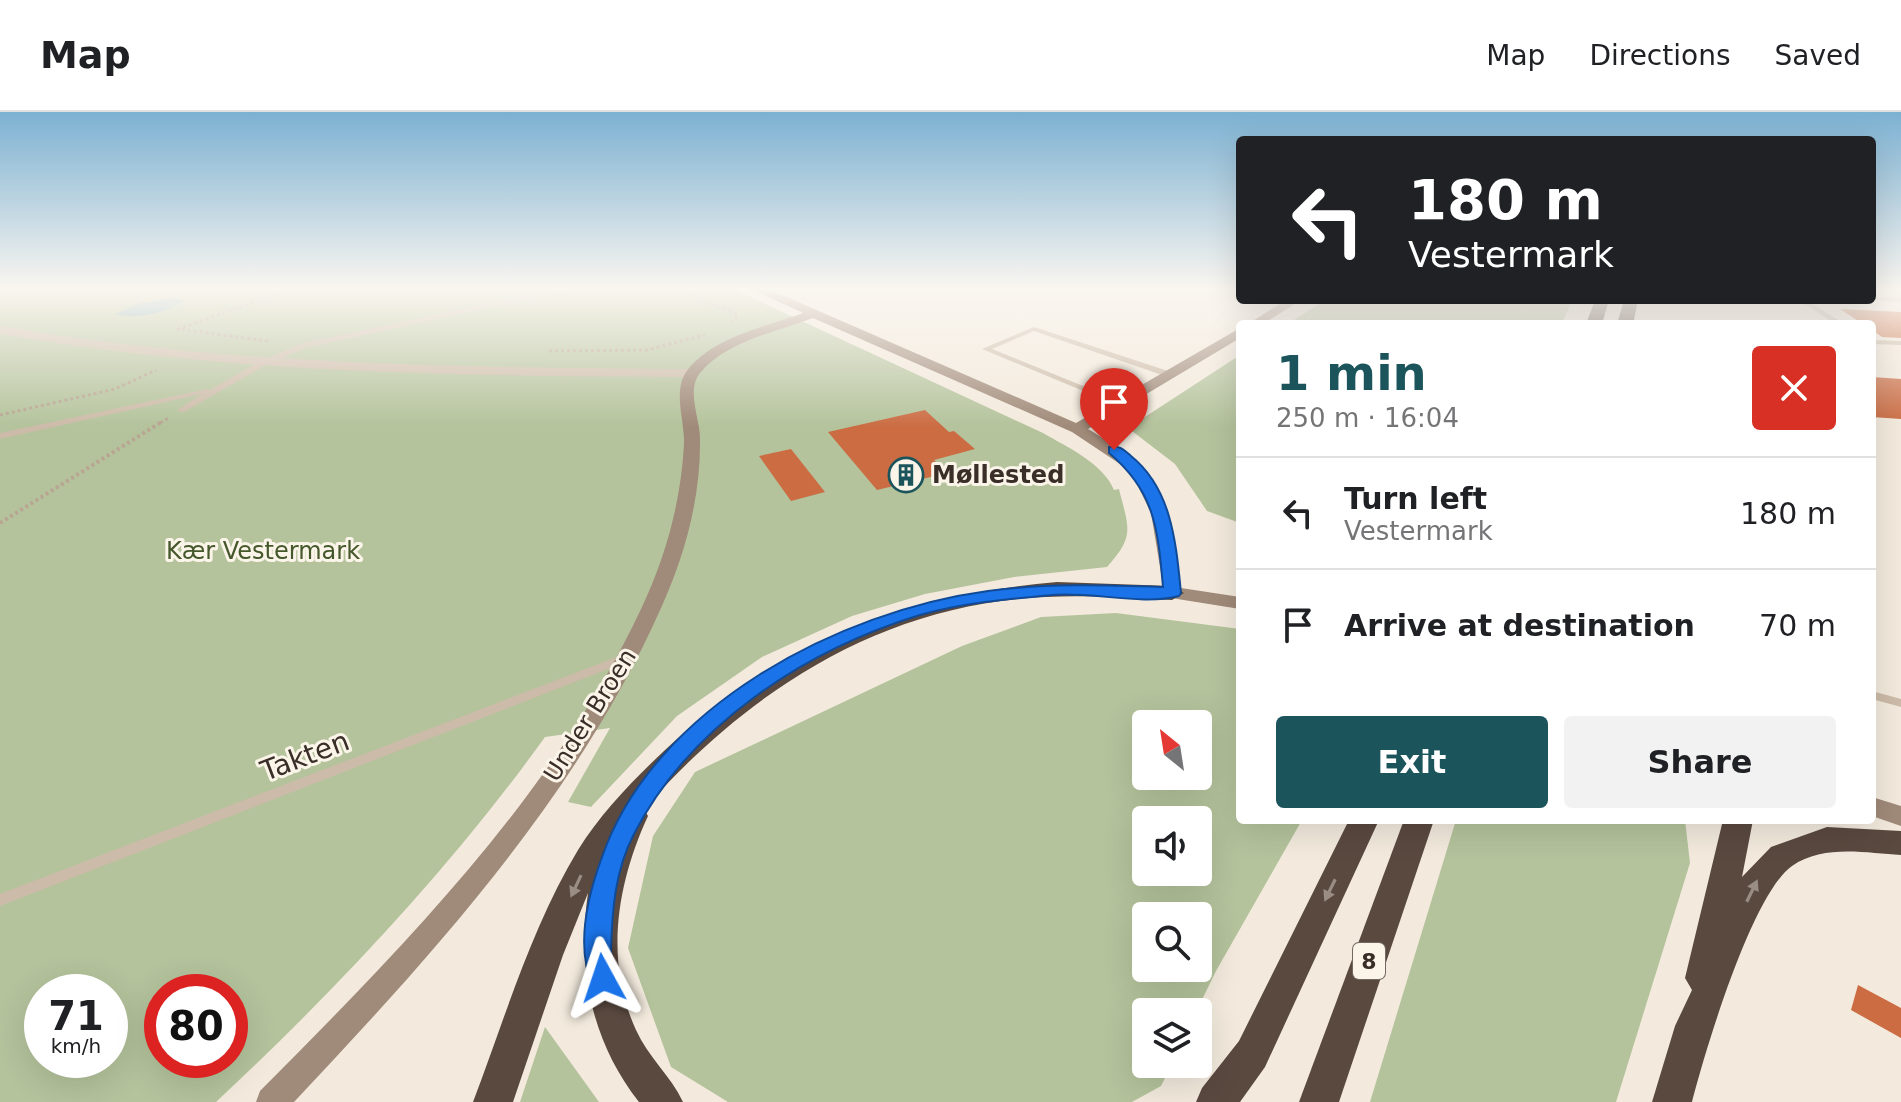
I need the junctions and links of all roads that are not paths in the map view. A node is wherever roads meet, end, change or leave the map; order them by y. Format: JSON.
{"nodes":[{"id":1,"x":24,"y":334,"type":"edge"},
{"id":2,"x":358,"y":334,"type":"edge"},
{"id":3,"x":761,"y":334,"type":"edge"},
{"id":4,"x":859,"y":334,"type":"edge"},
{"id":5,"x":1022,"y":334,"type":"edge"},
{"id":6,"x":1049,"y":334,"type":"edge"},
{"id":7,"x":1236,"y":334,"type":"edge"},
{"id":8,"x":1876,"y":342,"type":"edge"},
{"id":9,"x":1901,"y":343,"type":"edge"},
{"id":10,"x":261,"y":364,"type":"junction"},
{"id":11,"x":692,"y":373,"type":"junction"},
{"id":12,"x":1168,"y":374,"type":"junction"},
{"id":13,"x":219,"y":388,"type":"junction"},
{"id":14,"x":1117,"y":403,"type":"junction"},
{"id":15,"x":181,"y":410,"type":"road end"},
{"id":16,"x":1077,"y":429,"type":"junction"},
{"id":17,"x":0,"y":436,"type":"edge"},
{"id":18,"x":1172,"y":593,"type":"junction"},
{"id":19,"x":1236,"y":602,"type":"edge"},
{"id":20,"x":628,"y":657,"type":"junction"},
{"id":21,"x":1876,"y":696,"type":"edge"},
{"id":22,"x":1901,"y":703,"type":"edge"},
{"id":23,"x":654,"y":779,"type":"junction"},
{"id":24,"x":1876,"y":807,"type":"edge"},
{"id":25,"x":1901,"y":816,"type":"edge"},
{"id":26,"x":1362,"y":824,"type":"edge"},
{"id":27,"x":1418,"y":824,"type":"edge"},
{"id":28,"x":1737,"y":824,"type":"edge"},
{"id":29,"x":1901,"y":843,"type":"edge"},
{"id":30,"x":0,"y":900,"type":"edge"},
{"id":31,"x":1689,"y":1041,"type":"junction"},
{"id":32,"x":272,"y":1102,"type":"edge"},
{"id":33,"x":493,"y":1102,"type":"edge"},
{"id":34,"x":663,"y":1102,"type":"edge"},
{"id":35,"x":1216,"y":1102,"type":"edge"},
{"id":36,"x":1319,"y":1102,"type":"edge"},
{"id":37,"x":1672,"y":1102,"type":"edge"}],
"edges":[{"from":1,"to":10,"type":"street"},
{"from":2,"to":10,"type":"lane"},
{"from":3,"to":11,"type":"street"},
{"from":4,"to":16,"type":"street"},
{"from":5,"to":14,"type":"lane"},
{"from":6,"to":12,"type":"lane"},
{"from":7,"to":12,"type":"street"},
{"from":8,"to":9,"type":"lane"},
{"from":10,"to":11,"type":"street"},
{"from":10,"to":13,"type":"lane"},
{"from":11,"to":20,"type":"street","name":"Under Broen"},
{"from":12,"to":14,"type":"street"},
{"from":13,"to":15,"type":"lane"},
{"from":13,"to":17,"type":"lane"},
{"from":14,"to":16,"type":"street"},
{"from":16,"to":18,"type":"street"},
{"from":18,"to":19,"type":"street"},
{"from":18,"to":23,"type":"highway"},
{"from":20,"to":30,"type":"lane","name":"Takten"},
{"from":20,"to":32,"type":"street","name":"Under Broen"},
{"from":21,"to":22,"type":"lane"},
{"from":23,"to":33,"type":"highway","one_way":true},
{"from":23,"to":34,"type":"highway"},
{"from":24,"to":25,"type":"street"},
{"from":26,"to":35,"type":"highway","one_way":true},
{"from":27,"to":36,"type":"highway","number":"8"},
{"from":28,"to":31,"type":"highway"},
{"from":31,"to":29,"type":"highway","one_way":true},
{"from":31,"to":37,"type":"highway"}]}
